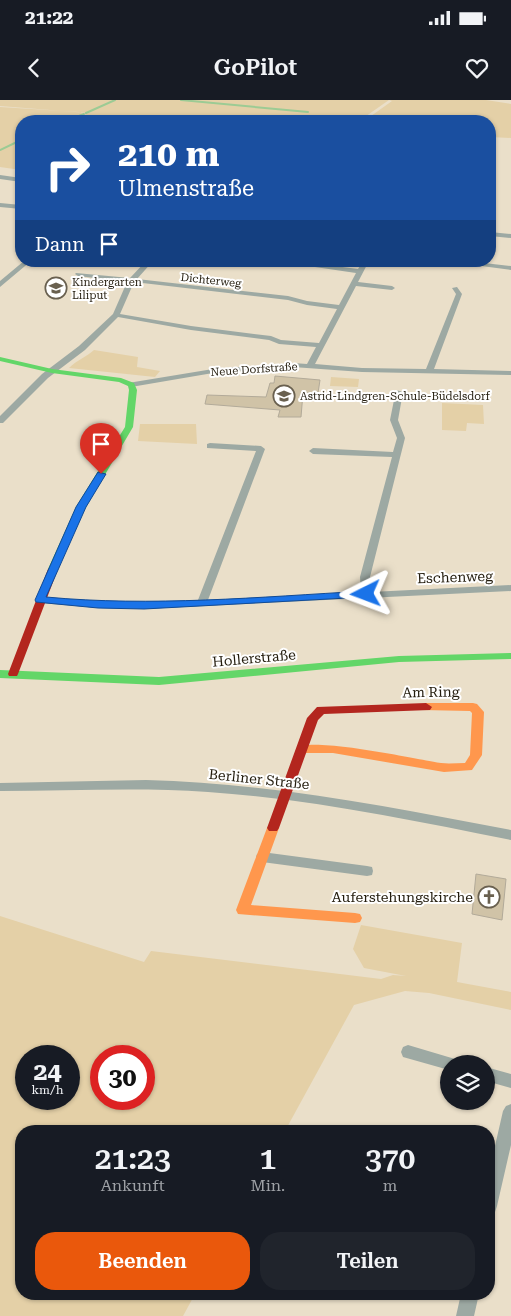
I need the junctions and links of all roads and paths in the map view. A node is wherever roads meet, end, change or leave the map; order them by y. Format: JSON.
{"nodes":[{"id":1,"x":0,"y":177,"type":"edge"},
{"id":2,"x":15,"y":179,"type":"edge"},
{"id":3,"x":0,"y":205,"type":"edge"},
{"id":4,"x":15,"y":207,"type":"edge"},
{"id":5,"x":496,"y":235,"type":"edge"},
{"id":6,"x":511,"y":236,"type":"edge"},
{"id":7,"x":496,"y":266,"type":"edge"},
{"id":8,"x":21,"y":267,"type":"edge"},
{"id":9,"x":144,"y":267,"type":"edge"},
{"id":10,"x":327,"y":267,"type":"edge"},
{"id":11,"x":362,"y":267,"type":"edge"},
{"id":12,"x":511,"y":268,"type":"edge"},
{"id":13,"x":360,"y":271,"type":"junction"},
{"id":14,"x":78,"y":274,"type":"dead end"},
{"id":15,"x":131,"y":281,"type":"junction"},
{"id":16,"x":0,"y":284,"type":"edge"},
{"id":17,"x":354,"y":284,"type":"junction"},
{"id":18,"x":392,"y":288,"type":"dead end"},
{"id":19,"x":455,"y":288,"type":"dead end"},
{"id":20,"x":341,"y":307,"type":"junction"},
{"id":21,"x":116,"y":314,"type":"junction"},
{"id":22,"x":320,"y":345,"type":"junction"},
{"id":23,"x":0,"y":359,"type":"edge"},
{"id":24,"x":310,"y":366,"type":"junction"},
{"id":25,"x":52,"y":371,"type":"junction"},
{"id":26,"x":429,"y":371,"type":"junction"},
{"id":27,"x":511,"y":373,"type":"edge"},
{"id":28,"x":131,"y":385,"type":"junction"},
{"id":29,"x":400,"y":392,"type":"dead end"},
{"id":30,"x":0,"y":421,"type":"edge"},
{"id":31,"x":210,"y":446,"type":"dead end"},
{"id":32,"x":313,"y":451,"type":"dead end"},
{"id":33,"x":395,"y":455,"type":"junction"},
{"id":34,"x":511,"y":588,"type":"edge"},
{"id":35,"x":366,"y":594,"type":"junction"},
{"id":36,"x":40,"y":600,"type":"junction"},
{"id":37,"x":202,"y":603,"type":"junction"},
{"id":38,"x":511,"y":656,"type":"edge"},
{"id":39,"x":0,"y":674,"type":"edge"},
{"id":40,"x":13,"y":674,"type":"junction"},
{"id":41,"x":302,"y":749,"type":"junction"},
{"id":42,"x":0,"y":787,"type":"edge"},
{"id":43,"x":285,"y":796,"type":"junction"},
{"id":44,"x":511,"y":835,"type":"edge"},
{"id":45,"x":262,"y":857,"type":"junction"},
{"id":46,"x":367,"y":871,"type":"dead end"},
{"id":47,"x":355,"y":918,"type":"dead end"},
{"id":48,"x":408,"y":1052,"type":"dead end"},
{"id":49,"x":440,"y":1061,"type":"edge"},
{"id":50,"x":495,"y":1077,"type":"edge"},
{"id":51,"x":511,"y":1081,"type":"edge"},
{"id":52,"x":511,"y":1111,"type":"edge"},
{"id":53,"x":495,"y":1180,"type":"edge"},
{"id":54,"x":469,"y":1300,"type":"edge"},
{"id":55,"x":465,"y":1316,"type":"edge"}],
"edges":[{"from":1,"to":2,"type":"street"},
{"from":3,"to":4,"type":"street"},
{"from":5,"to":6,"type":"street"},
{"from":7,"to":12,"type":"street"},
{"from":8,"to":16,"type":"street"},
{"from":9,"to":15,"type":"street"},
{"from":10,"to":13,"type":"street"},
{"from":11,"to":13,"type":"street"},
{"from":13,"to":17,"type":"street"},
{"from":14,"to":15,"type":"street","name":"Dichterweg"},
{"from":15,"to":20,"type":"street","name":"Dichterweg"},
{"from":15,"to":21,"type":"street"},
{"from":17,"to":18,"type":"street"},
{"from":17,"to":20,"type":"street"},
{"from":19,"to":26,"type":"street"},
{"from":20,"to":22,"type":"street"},
{"from":21,"to":22,"type":"street"},
{"from":21,"to":25,"type":"street"},
{"from":22,"to":24,"type":"street"},
{"from":23,"to":25,"type":"street","name":"Neue Dorfstraße"},
{"from":24,"to":26,"type":"street","name":"Neue Dorfstraße"},
{"from":24,"to":28,"type":"street","name":"Neue Dorfstraße"},
{"from":25,"to":28,"type":"street","name":"Neue Dorfstraße"},
{"from":25,"to":30,"type":"street"},
{"from":26,"to":27,"type":"street","name":"Neue Dorfstraße"},
{"from":28,"to":36,"type":"street"},
{"from":29,"to":33,"type":"street"},
{"from":31,"to":37,"type":"street"},
{"from":32,"to":33,"type":"street"},
{"from":33,"to":35,"type":"street"},
{"from":34,"to":35,"type":"street","name":"Eschenweg"},
{"from":35,"to":37,"type":"street","name":"Eschenweg"},
{"from":36,"to":37,"type":"street","name":"Eschenweg"},
{"from":36,"to":40,"type":"street"},
{"from":38,"to":40,"type":"street","name":"Hollerstraße"},
{"from":39,"to":40,"type":"street","name":"Hollerstraße"},
{"from":41,"to":41,"type":"street","name":"Am Ring"},
{"from":41,"to":43,"type":"street","name":"Am Ring"},
{"from":42,"to":43,"type":"street","name":"Berliner Straße"},
{"from":43,"to":44,"type":"street","name":"Berliner Straße"},
{"from":43,"to":45,"type":"street","name":"Am Ring"},
{"from":45,"to":46,"type":"street"},
{"from":45,"to":47,"type":"street","name":"Am Ring"},
{"from":48,"to":49,"type":"street"},
{"from":50,"to":51,"type":"street"},
{"from":52,"to":53,"type":"street"},
{"from":54,"to":55,"type":"street"}]}
